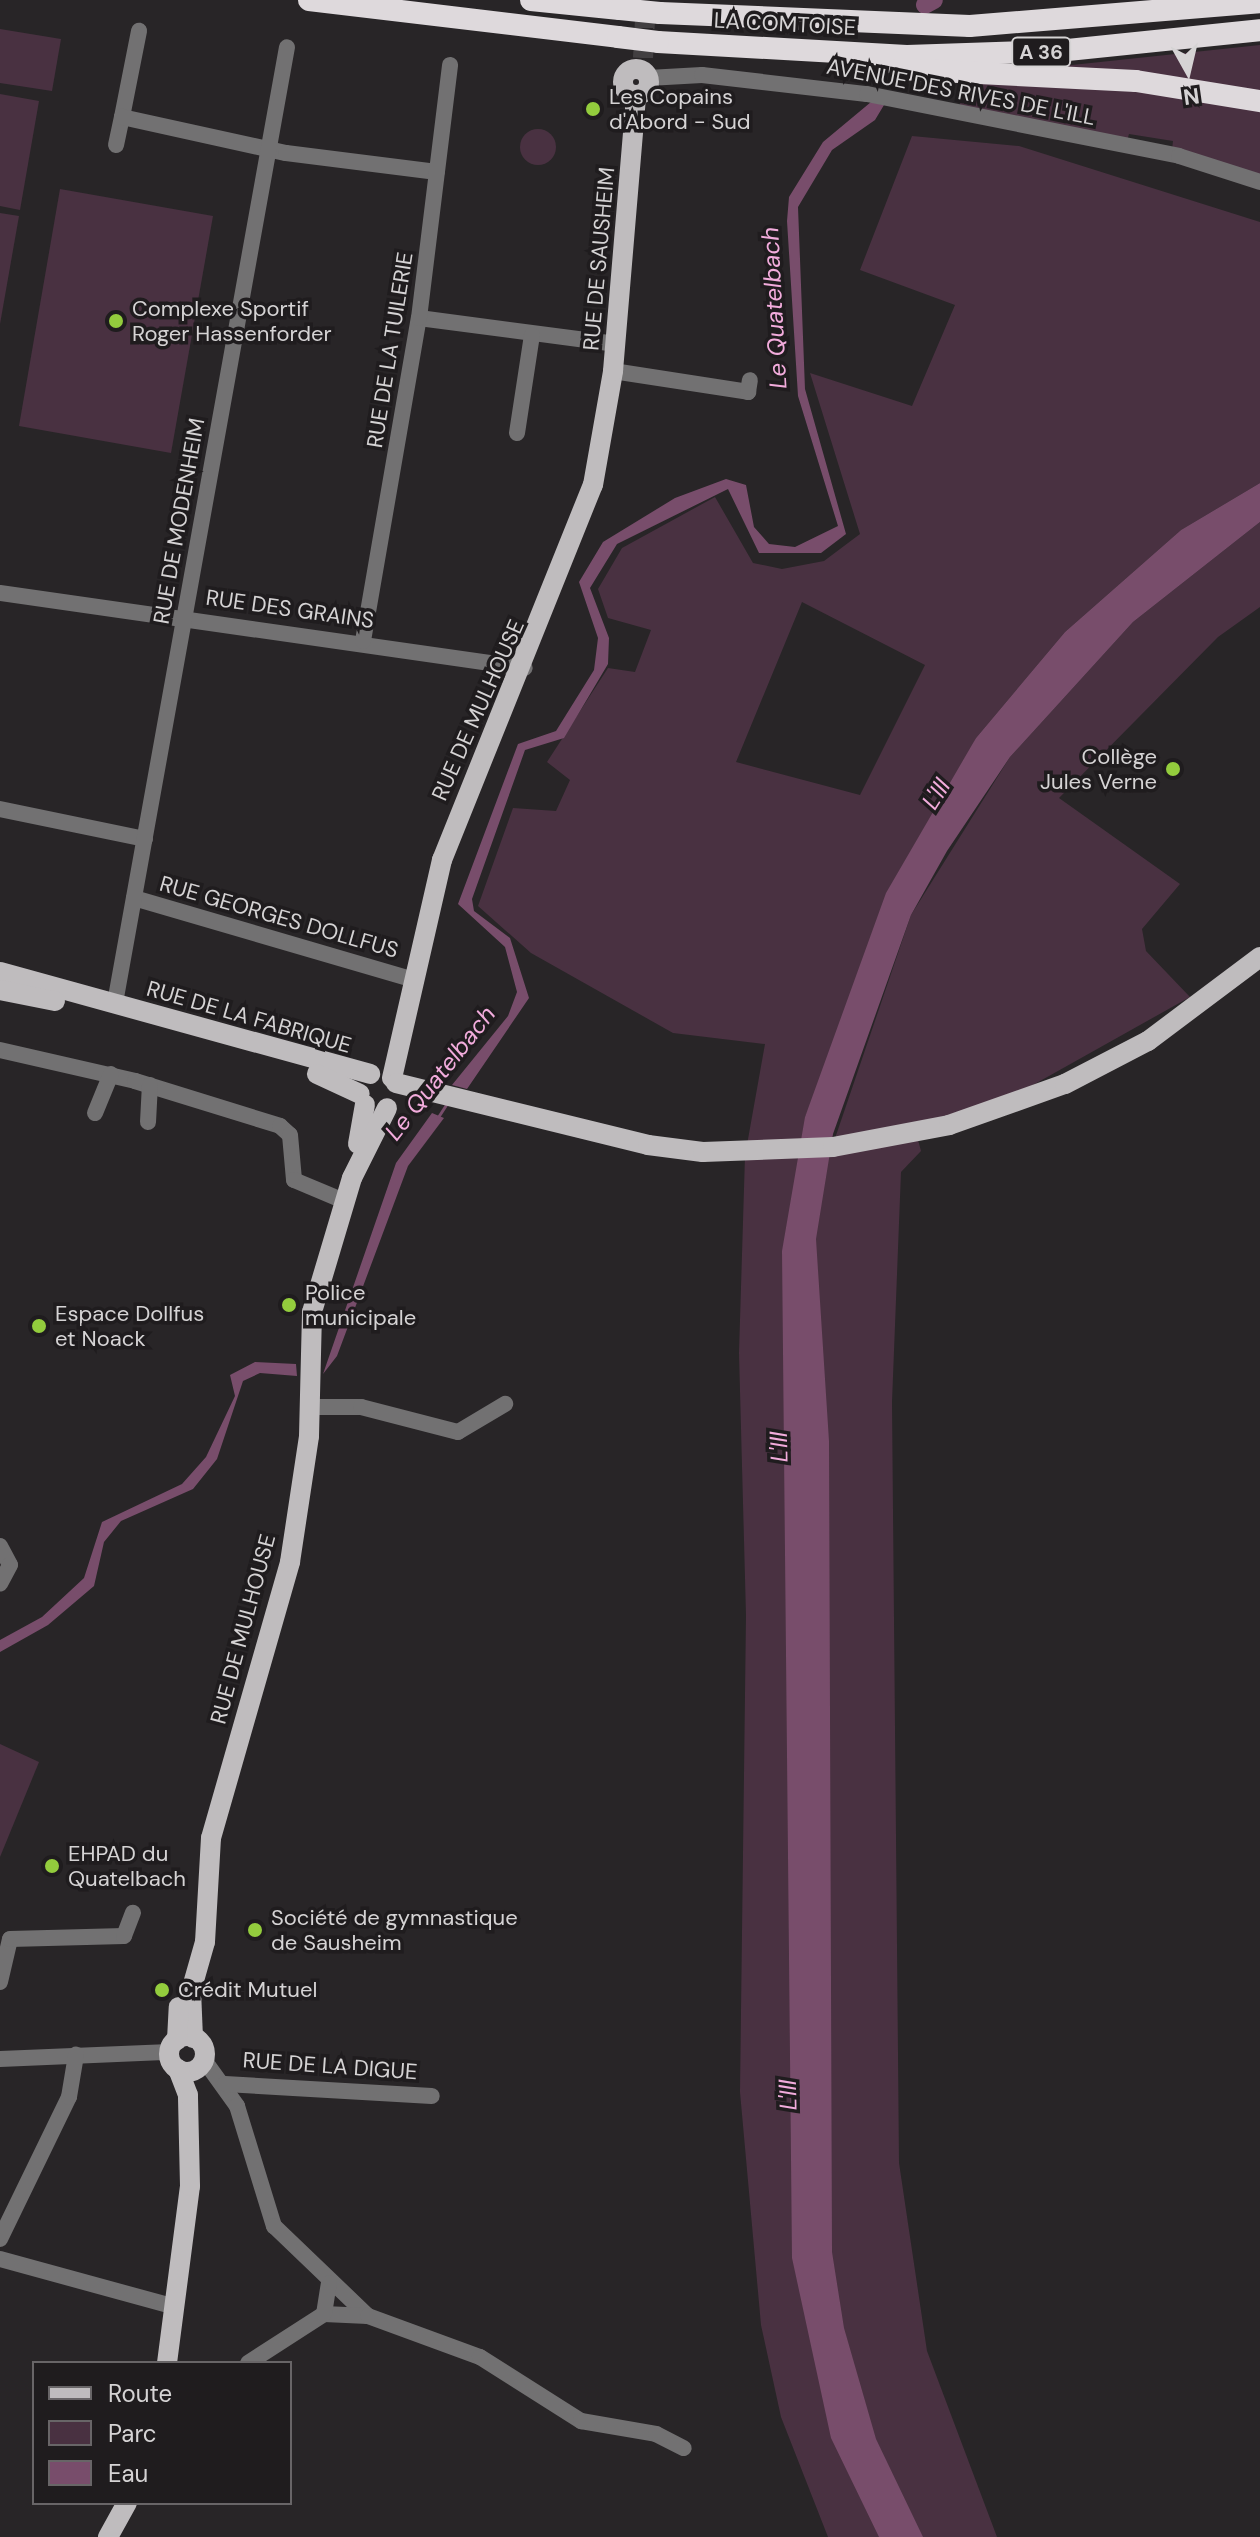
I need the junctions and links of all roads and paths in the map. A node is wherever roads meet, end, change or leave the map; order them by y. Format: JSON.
{"nodes":[{"id":1,"x":309,"y":0,"type":"edge"},
{"id":2,"x":531,"y":0,"type":"edge"},
{"id":3,"x":1167,"y":0,"type":"edge"},
{"id":4,"x":1260,"y":2,"type":"edge"},
{"id":5,"x":1004,"y":25,"type":"junction"},
{"id":6,"x":1260,"y":30,"type":"edge"},
{"id":7,"x":139,"y":31,"type":"dead end"},
{"id":8,"x":287,"y":47,"type":"dead end"},
{"id":9,"x":820,"y":55,"type":"junction"},
{"id":10,"x":450,"y":65,"type":"dead end"},
{"id":11,"x":642,"y":67,"type":"junction"},
{"id":12,"x":1260,"y":101,"type":"edge"},
{"id":13,"x":122,"y":117,"type":"junction"},
{"id":14,"x":116,"y":145,"type":"dead end"},
{"id":15,"x":269,"y":145,"type":"junction"},
{"id":16,"x":437,"y":172,"type":"junction"},
{"id":17,"x":1260,"y":182,"type":"edge"},
{"id":18,"x":419,"y":318,"type":"junction"},
{"id":19,"x":532,"y":335,"type":"junction"},
{"id":20,"x":616,"y":344,"type":"junction"},
{"id":21,"x":613,"y":371,"type":"junction"},
{"id":22,"x":750,"y":380,"type":"dead end"},
{"id":23,"x":605,"y":427,"type":"joint"},
{"id":24,"x":517,"y":433,"type":"dead end"},
{"id":25,"x":0,"y":593,"type":"edge"},
{"id":26,"x":183,"y":617,"type":"junction"},
{"id":27,"x":363,"y":641,"type":"junction"},
{"id":28,"x":525,"y":668,"type":"junction"},
{"id":29,"x":0,"y":809,"type":"edge"},
{"id":30,"x":145,"y":839,"type":"junction"},
{"id":31,"x":134,"y":898,"type":"junction"},
{"id":32,"x":1260,"y":957,"type":"edge"},
{"id":33,"x":0,"y":972,"type":"edge"},
{"id":34,"x":411,"y":979,"type":"junction"},
{"id":35,"x":0,"y":990,"type":"edge"},
{"id":36,"x":114,"y":1009,"type":"junction"},
{"id":37,"x":0,"y":1050,"type":"edge"},
{"id":38,"x":111,"y":1074,"type":"junction"},
{"id":39,"x":384,"y":1077,"type":"junction"},
{"id":40,"x":150,"y":1085,"type":"junction"},
{"id":41,"x":363,"y":1100,"type":"junction"},
{"id":42,"x":447,"y":1101,"type":"junction"},
{"id":43,"x":390,"y":1106,"type":"junction"},
{"id":44,"x":95,"y":1113,"type":"dead end"},
{"id":45,"x":148,"y":1122,"type":"dead end"},
{"id":46,"x":352,"y":1178,"type":"junction"},
{"id":47,"x":344,"y":1201,"type":"junction"},
{"id":48,"x":505,"y":1404,"type":"dead end"},
{"id":49,"x":310,"y":1407,"type":"junction"},
{"id":50,"x":0,"y":1546,"type":"edge"},
{"id":51,"x":0,"y":1584,"type":"edge"},
{"id":52,"x":133,"y":1913,"type":"dead end"},
{"id":53,"x":0,"y":1982,"type":"edge"},
{"id":54,"x":76,"y":2055,"type":"junction"},
{"id":55,"x":186,"y":2055,"type":"junction"},
{"id":56,"x":0,"y":2059,"type":"edge"},
{"id":57,"x":228,"y":2089,"type":"junction"},
{"id":58,"x":432,"y":2096,"type":"dead end"},
{"id":59,"x":0,"y":2239,"type":"edge"},
{"id":60,"x":0,"y":2259,"type":"edge"},
{"id":61,"x":329,"y":2283,"type":"junction"},
{"id":62,"x":176,"y":2307,"type":"junction"},
{"id":63,"x":324,"y":2314,"type":"junction"},
{"id":64,"x":368,"y":2316,"type":"junction"},
{"id":65,"x":167,"y":2361,"type":"edge"},
{"id":66,"x":251,"y":2361,"type":"edge"},
{"id":67,"x":684,"y":2448,"type":"dead end"},
{"id":68,"x":126,"y":2505,"type":"edge"},
{"id":69,"x":108,"y":2537,"type":"edge"}],
"edges":[{"from":1,"to":11,"type":"highway","name":"LA COMTOISE","number":"A 36","bridge":true},
{"from":2,"to":5,"type":"highway","name":"LA COMTOISE","number":"A 36","bridge":true},
{"from":3,"to":5,"type":"highway"},
{"from":4,"to":5,"type":"highway","name":"LA COMTOISE","number":"A 36"},
{"from":6,"to":9,"type":"highway","name":"LA COMTOISE","number":"A 36"},
{"from":7,"to":13,"type":"street"},
{"from":8,"to":15,"type":"street","name":"RUE DE MODENHEIM"},
{"from":9,"to":11,"type":"highway","name":"LA COMTOISE","number":"A 36"},
{"from":9,"to":12,"type":"highway"},
{"from":10,"to":16,"type":"street","name":"RUE DE LA TUILERIE"},
{"from":11,"to":17,"type":"street","name":"AVENUE DES RIVES DE L'ILL"},
{"from":11,"to":20,"type":"main road","name":"RUE DE SAUSHEIM"},
{"from":13,"to":14,"type":"street"},
{"from":13,"to":15,"type":"street"},
{"from":15,"to":16,"type":"street"},
{"from":15,"to":26,"type":"street","name":"RUE DE MODENHEIM"},
{"from":16,"to":18,"type":"street","name":"RUE DE LA TUILERIE"},
{"from":18,"to":19,"type":"street"},
{"from":18,"to":27,"type":"street","name":"RUE DE LA TUILERIE"},
{"from":19,"to":20,"type":"street"},
{"from":19,"to":24,"type":"street"},
{"from":20,"to":21,"type":"main road","name":"RUE DE SAUSHEIM"},
{"from":21,"to":22,"type":"street"},
{"from":21,"to":23,"type":"main road","name":"RUE DE SAUSHEIM"},
{"from":23,"to":28,"type":"main road","name":"RUE DE MULHOUSE"},
{"from":25,"to":26,"type":"street","name":"RUE DES GRAINS"},
{"from":26,"to":27,"type":"street","name":"RUE DES GRAINS"},
{"from":26,"to":30,"type":"street","name":"RUE DE MODENHEIM"},
{"from":27,"to":28,"type":"street","name":"RUE DES GRAINS"},
{"from":28,"to":34,"type":"main road","name":"RUE DE MULHOUSE"},
{"from":29,"to":30,"type":"street"},
{"from":30,"to":31,"type":"street","name":"RUE DE MODENHEIM"},
{"from":31,"to":34,"type":"street","name":"RUE GEORGES DOLLFUS"},
{"from":31,"to":36,"type":"street","name":"RUE DE MODENHEIM"},
{"from":32,"to":42,"type":"main road","name":"RUE DE LA FABRIQUE"},
{"from":33,"to":36,"type":"main road","name":"RUE DE LA FABRIQUE"},
{"from":34,"to":39,"type":"main road","name":"RUE DE MULHOUSE"},
{"from":35,"to":36,"type":"main road","name":"RUE DE LA FABRIQUE"},
{"from":36,"to":39,"type":"main road","name":"RUE DE LA FABRIQUE"},
{"from":36,"to":41,"type":"main road","name":"RUE DE LA FABRIQUE"},
{"from":37,"to":38,"type":"street"},
{"from":38,"to":40,"type":"street"},
{"from":38,"to":44,"type":"street"},
{"from":39,"to":41,"type":"main road","name":"RUE DE MULHOUSE"},
{"from":39,"to":42,"type":"main road","name":"RUE DE LA FABRIQUE"},
{"from":39,"to":43,"type":"main road","name":"RUE DE MULHOUSE"},
{"from":40,"to":45,"type":"street"},
{"from":40,"to":47,"type":"street"},
{"from":41,"to":43,"type":"main road","name":"RUE DE LA FABRIQUE"},
{"from":41,"to":46,"type":"main road","name":"RUE DE MULHOUSE"},
{"from":42,"to":43,"type":"main road","name":"RUE DE LA FABRIQUE"},
{"from":43,"to":46,"type":"main road","name":"RUE DE MULHOUSE"},
{"from":46,"to":47,"type":"main road","name":"RUE DE MULHOUSE"},
{"from":47,"to":49,"type":"main road","name":"RUE DE MULHOUSE"},
{"from":48,"to":49,"type":"street"},
{"from":49,"to":55,"type":"main road","name":"RUE DE MULHOUSE"},
{"from":50,"to":51,"type":"street"},
{"from":52,"to":53,"type":"street"},
{"from":54,"to":55,"type":"street"},
{"from":54,"to":56,"type":"street"},
{"from":54,"to":59,"type":"street"},
{"from":55,"to":57,"type":"street"},
{"from":55,"to":62,"type":"main road","name":"RUE DE MULHOUSE"},
{"from":57,"to":58,"type":"street","name":"RUE DE LA DIGUE"},
{"from":57,"to":61,"type":"street"},
{"from":60,"to":62,"type":"street"},
{"from":61,"to":63,"type":"street"},
{"from":61,"to":64,"type":"street"},
{"from":62,"to":65,"type":"main road","name":"RUE DE MULHOUSE"},
{"from":63,"to":64,"type":"street"},
{"from":63,"to":66,"type":"street"},
{"from":64,"to":67,"type":"street"},
{"from":68,"to":69,"type":"main road"}]}
